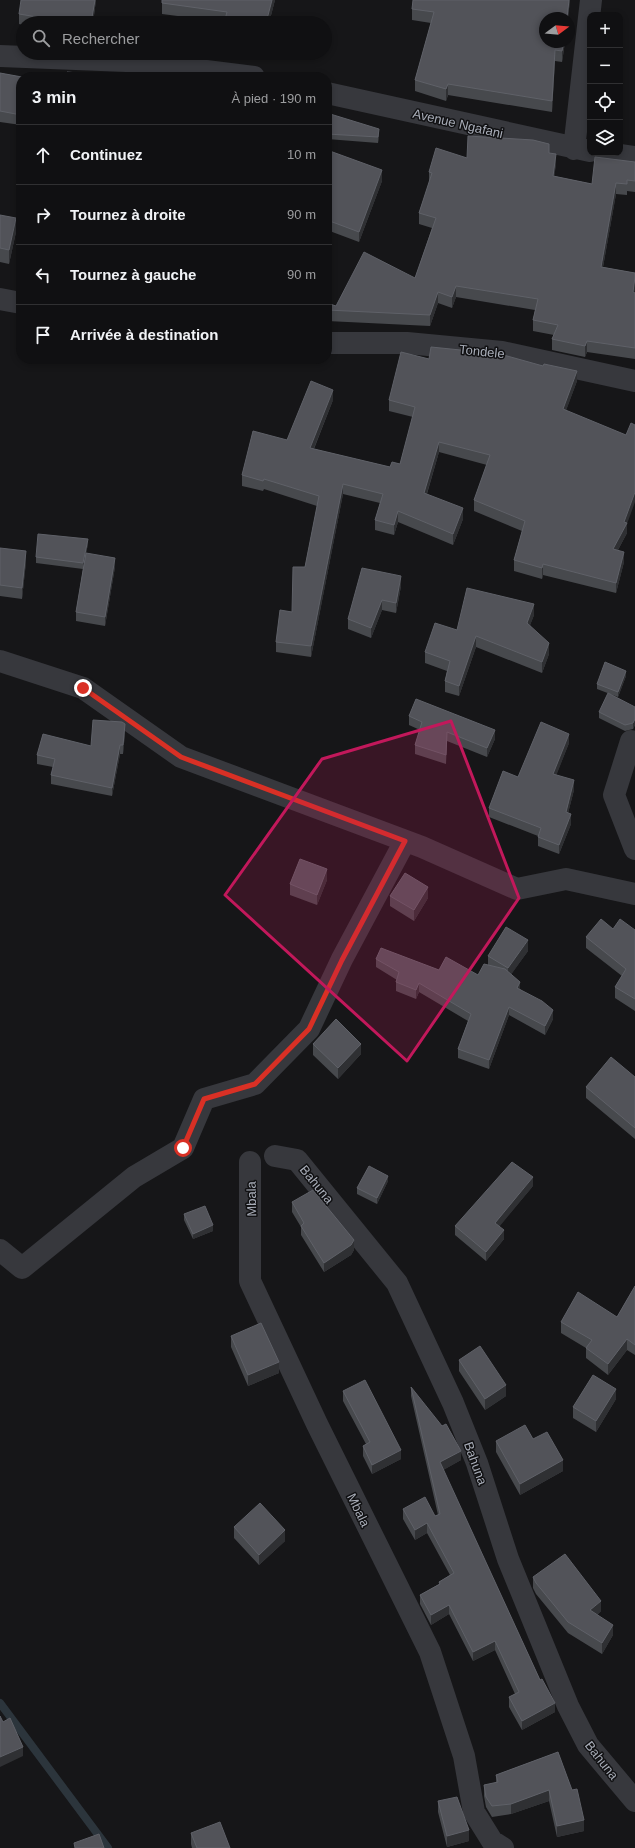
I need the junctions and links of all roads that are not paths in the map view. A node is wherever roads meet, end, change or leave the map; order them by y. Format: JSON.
{"nodes":[{"id":1,"x":591,"y":0,"type":"edge"},
{"id":2,"x":0,"y":56,"type":"edge"},
{"id":3,"x":16,"y":57,"type":"edge"},
{"id":4,"x":101,"y":60,"type":"edge"},
{"id":5,"x":214,"y":72,"type":"edge"},
{"id":6,"x":332,"y":94,"type":"edge"},
{"id":7,"x":582,"y":150,"type":"edge"},
{"id":8,"x":623,"y":155,"type":"edge"},
{"id":9,"x":635,"y":157,"type":"edge"},
{"id":10,"x":0,"y":299,"type":"edge"},
{"id":11,"x":16,"y":302,"type":"edge"},
{"id":12,"x":332,"y":344,"type":"edge"},
{"id":13,"x":635,"y":381,"type":"edge"},
{"id":14,"x":0,"y":661,"type":"edge"},
{"id":15,"x":631,"y":741,"type":"dead end"},
{"id":16,"x":405,"y":841,"type":"junction"},
{"id":17,"x":635,"y":849,"type":"edge"},
{"id":18,"x":635,"y":894,"type":"edge"},
{"id":19,"x":275,"y":1156,"type":"dead end"},
{"id":20,"x":250,"y":1162,"type":"dead end"},
{"id":21,"x":0,"y":1250,"type":"edge"},
{"id":22,"x":635,"y":1802,"type":"edge"},
{"id":23,"x":503,"y":1848,"type":"edge"}],
"edges":[{"from":1,"to":7,"type":"street"},
{"from":2,"to":3,"type":"street"},
{"from":4,"to":5,"type":"street"},
{"from":6,"to":7,"type":"street","name":"Avenue Ngafani"},
{"from":8,"to":9,"type":"street"},
{"from":10,"to":11,"type":"street"},
{"from":12,"to":13,"type":"street","name":"Tondele"},
{"from":14,"to":16,"type":"street"},
{"from":15,"to":17,"type":"street"},
{"from":16,"to":18,"type":"street"},
{"from":16,"to":21,"type":"street"},
{"from":19,"to":22,"type":"street","name":"Bahuna"},
{"from":20,"to":23,"type":"street","name":"Mbala"}]}
